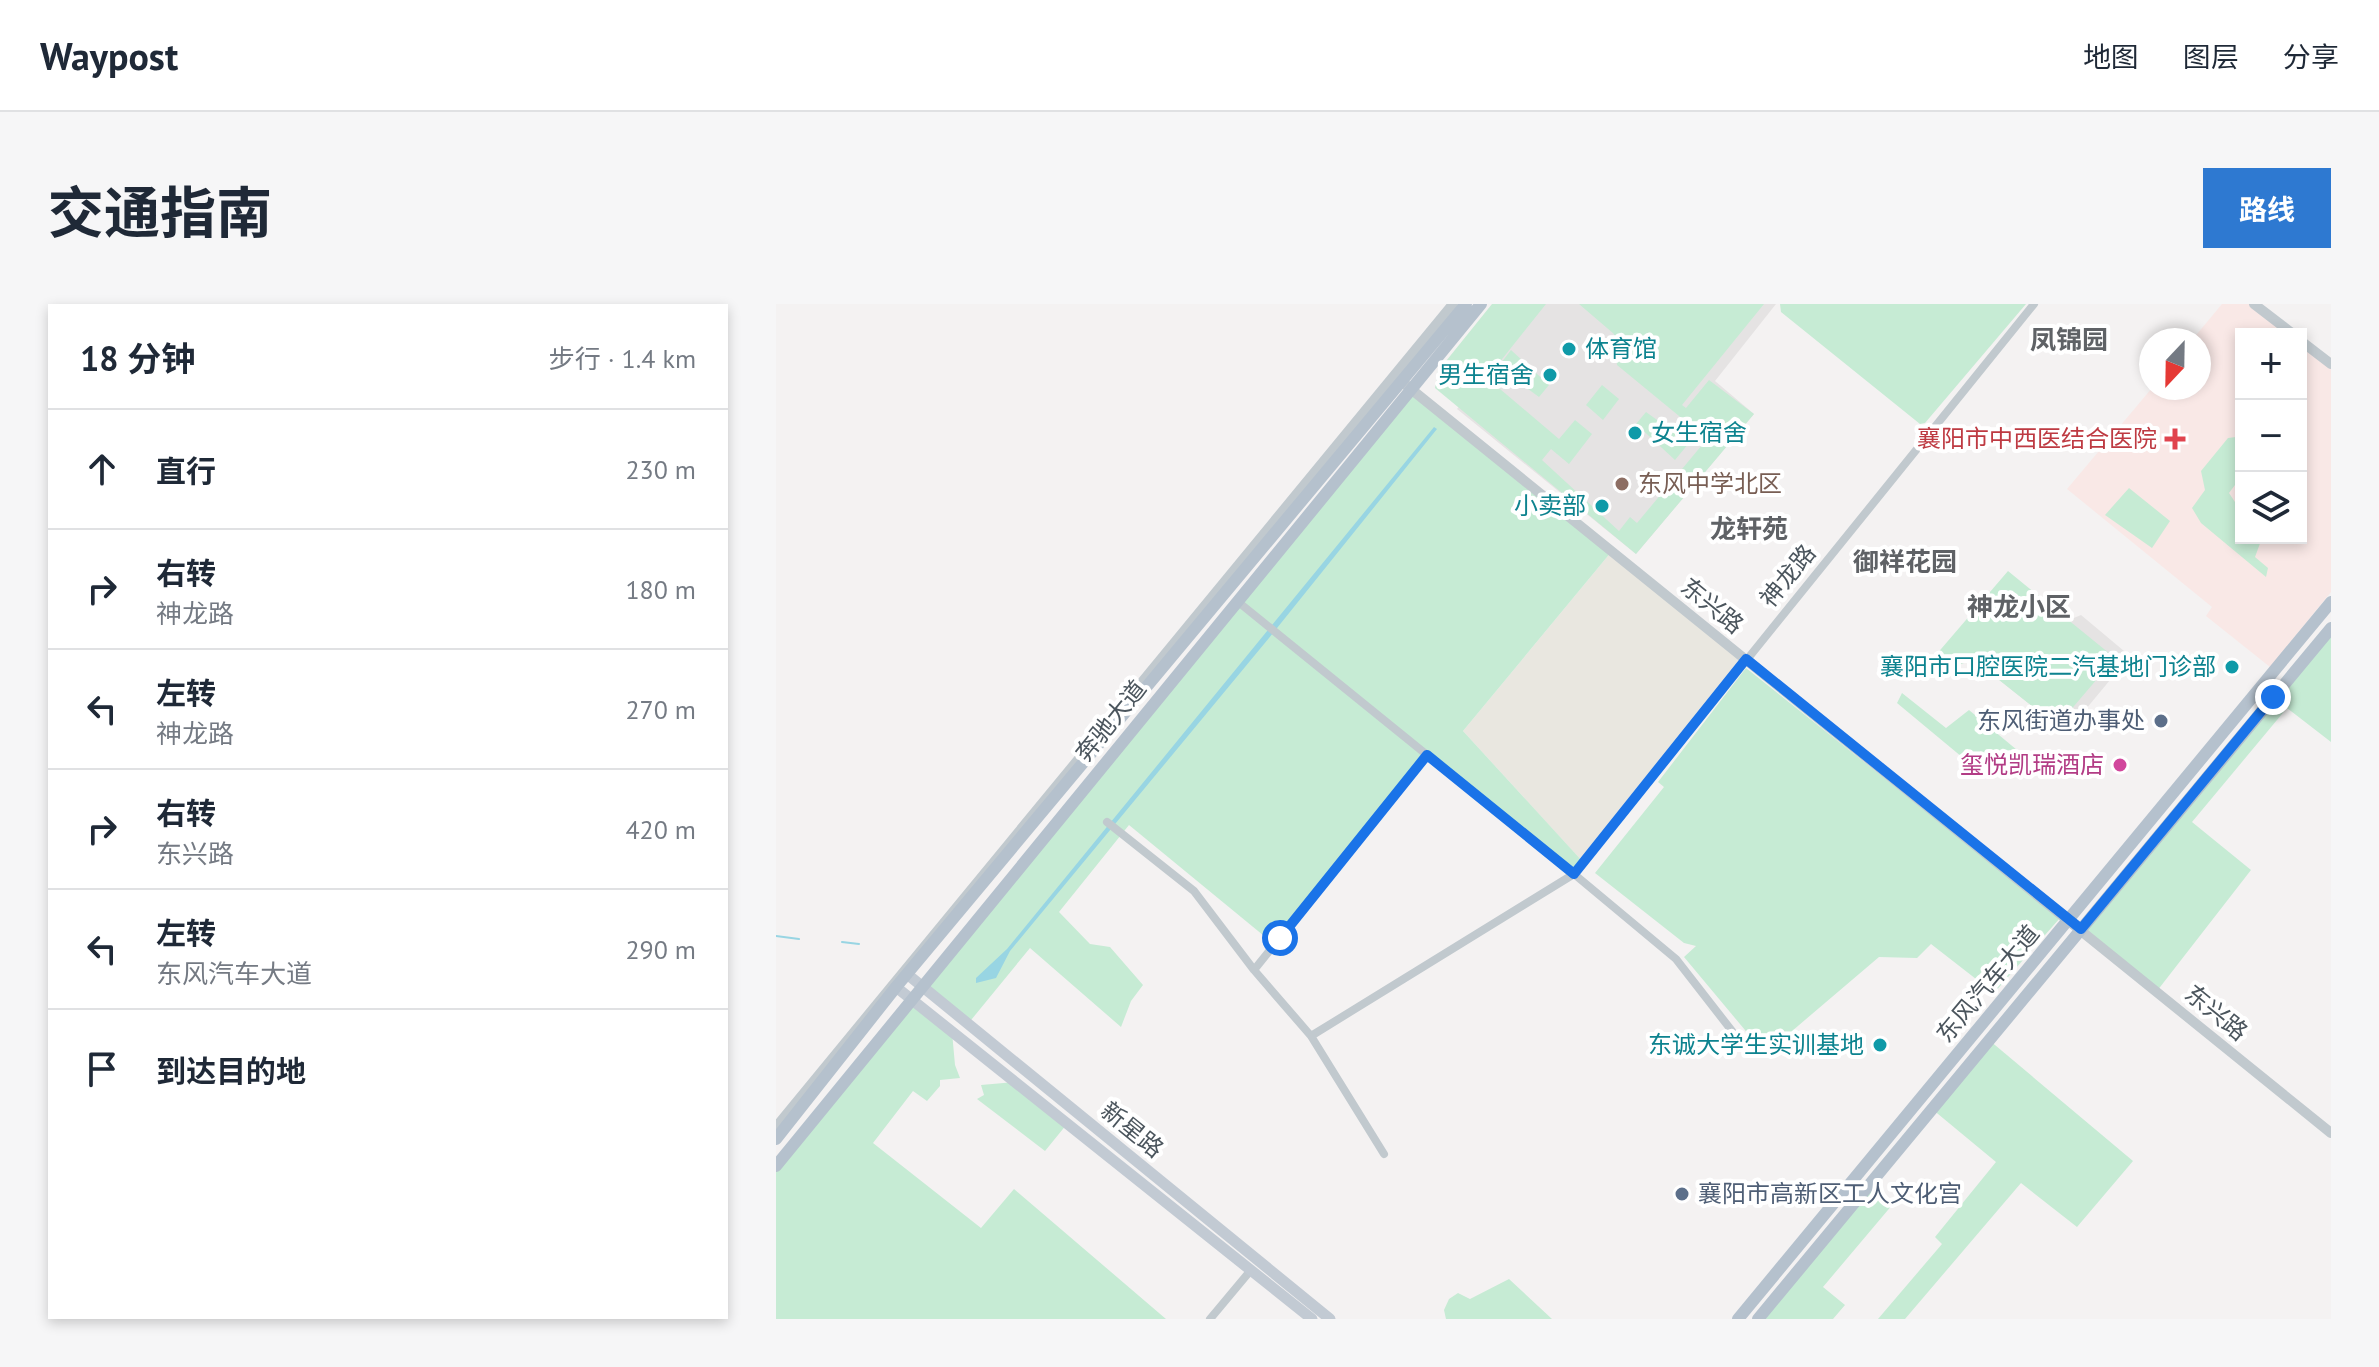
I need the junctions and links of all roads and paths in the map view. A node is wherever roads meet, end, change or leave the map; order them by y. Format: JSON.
{"nodes":[{"id":1,"x":1453,"y":304,"type":"edge"},
{"id":2,"x":1466,"y":304,"type":"edge"},
{"id":3,"x":1481,"y":304,"type":"edge"},
{"id":4,"x":2034,"y":304,"type":"edge"},
{"id":5,"x":2254,"y":304,"type":"edge"},
{"id":6,"x":1449,"y":317,"type":"junction"},
{"id":7,"x":2285,"y":328,"type":"edge"},
{"id":8,"x":2307,"y":346,"type":"edge"},
{"id":9,"x":2331,"y":364,"type":"edge"},
{"id":10,"x":1407,"y":386,"type":"junction"},
{"id":11,"x":1237,"y":601,"type":"junction"},
{"id":12,"x":2331,"y":602,"type":"edge"},
{"id":13,"x":2331,"y":628,"type":"edge"},
{"id":14,"x":1746,"y":659,"type":"junction"},
{"id":15,"x":1427,"y":755,"type":"junction"},
{"id":16,"x":1107,"y":822,"type":"dead end"},
{"id":17,"x":1574,"y":874,"type":"junction"},
{"id":18,"x":2069,"y":919,"type":"junction"},
{"id":19,"x":2081,"y":929,"type":"junction"},
{"id":20,"x":909,"y":968,"type":"junction"},
{"id":21,"x":1254,"y":970,"type":"junction"},
{"id":22,"x":896,"y":987,"type":"junction"},
{"id":23,"x":921,"y":987,"type":"junction"},
{"id":24,"x":911,"y":999,"type":"junction"},
{"id":25,"x":1732,"y":1031,"type":"dead end"},
{"id":26,"x":1311,"y":1036,"type":"junction"},
{"id":27,"x":776,"y":1127,"type":"edge"},
{"id":28,"x":2331,"y":1133,"type":"edge"},
{"id":29,"x":776,"y":1139,"type":"edge"},
{"id":30,"x":1384,"y":1154,"type":"dead end"},
{"id":31,"x":776,"y":1166,"type":"edge"},
{"id":32,"x":1251,"y":1270,"type":"junction"},
{"id":33,"x":1210,"y":1319,"type":"edge"},
{"id":34,"x":1312,"y":1319,"type":"edge"},
{"id":35,"x":1330,"y":1319,"type":"edge"},
{"id":36,"x":1738,"y":1319,"type":"edge"},
{"id":37,"x":1758,"y":1319,"type":"edge"}],
"edges":[{"from":1,"to":6,"type":"street"},
{"from":2,"to":6,"type":"main road","name":"奔驰大道"},
{"from":3,"to":10,"type":"main road","name":"奔驰大道"},
{"from":4,"to":14,"type":"street","name":"神龙路"},
{"from":5,"to":7,"type":"street"},
{"from":6,"to":10,"type":"main road","name":"奔驰大道"},
{"from":6,"to":20,"type":"street"},
{"from":8,"to":9,"type":"street"},
{"from":10,"to":11,"type":"main road","name":"奔驰大道"},
{"from":10,"to":14,"type":"street","name":"东兴路"},
{"from":10,"to":20,"type":"main road","name":"奔驰大道"},
{"from":11,"to":15,"type":"street"},
{"from":11,"to":23,"type":"main road","name":"奔驰大道"},
{"from":12,"to":18,"type":"main road","name":"东风汽车大道"},
{"from":13,"to":19,"type":"main road","name":"东风汽车大道"},
{"from":14,"to":17,"type":"street","name":"神龙路"},
{"from":14,"to":18,"type":"street","name":"东兴路"},
{"from":15,"to":17,"type":"street"},
{"from":15,"to":21,"type":"street"},
{"from":16,"to":21,"type":"street"},
{"from":17,"to":25,"type":"street"},
{"from":17,"to":26,"type":"street","name":"神龙路"},
{"from":18,"to":19,"type":"street","name":"东兴路"},
{"from":18,"to":36,"type":"main road","name":"东风汽车大道"},
{"from":19,"to":28,"type":"street","name":"东兴路"},
{"from":19,"to":37,"type":"main road","name":"东风汽车大道"},
{"from":20,"to":22,"type":"main road","name":"奔驰大道"},
{"from":20,"to":23,"type":"main road","name":"新星路"},
{"from":20,"to":27,"type":"street"},
{"from":21,"to":26,"type":"street"},
{"from":22,"to":24,"type":"main road","name":"新星路"},
{"from":22,"to":29,"type":"main road","name":"奔驰大道"},
{"from":23,"to":24,"type":"main road","name":"奔驰大道"},
{"from":23,"to":35,"type":"main road","name":"新星路"},
{"from":24,"to":31,"type":"main road","name":"奔驰大道"},
{"from":24,"to":32,"type":"main road","name":"新星路"},
{"from":26,"to":30,"type":"street"},
{"from":32,"to":33,"type":"street"},
{"from":32,"to":34,"type":"main road","name":"新星路"}]}
